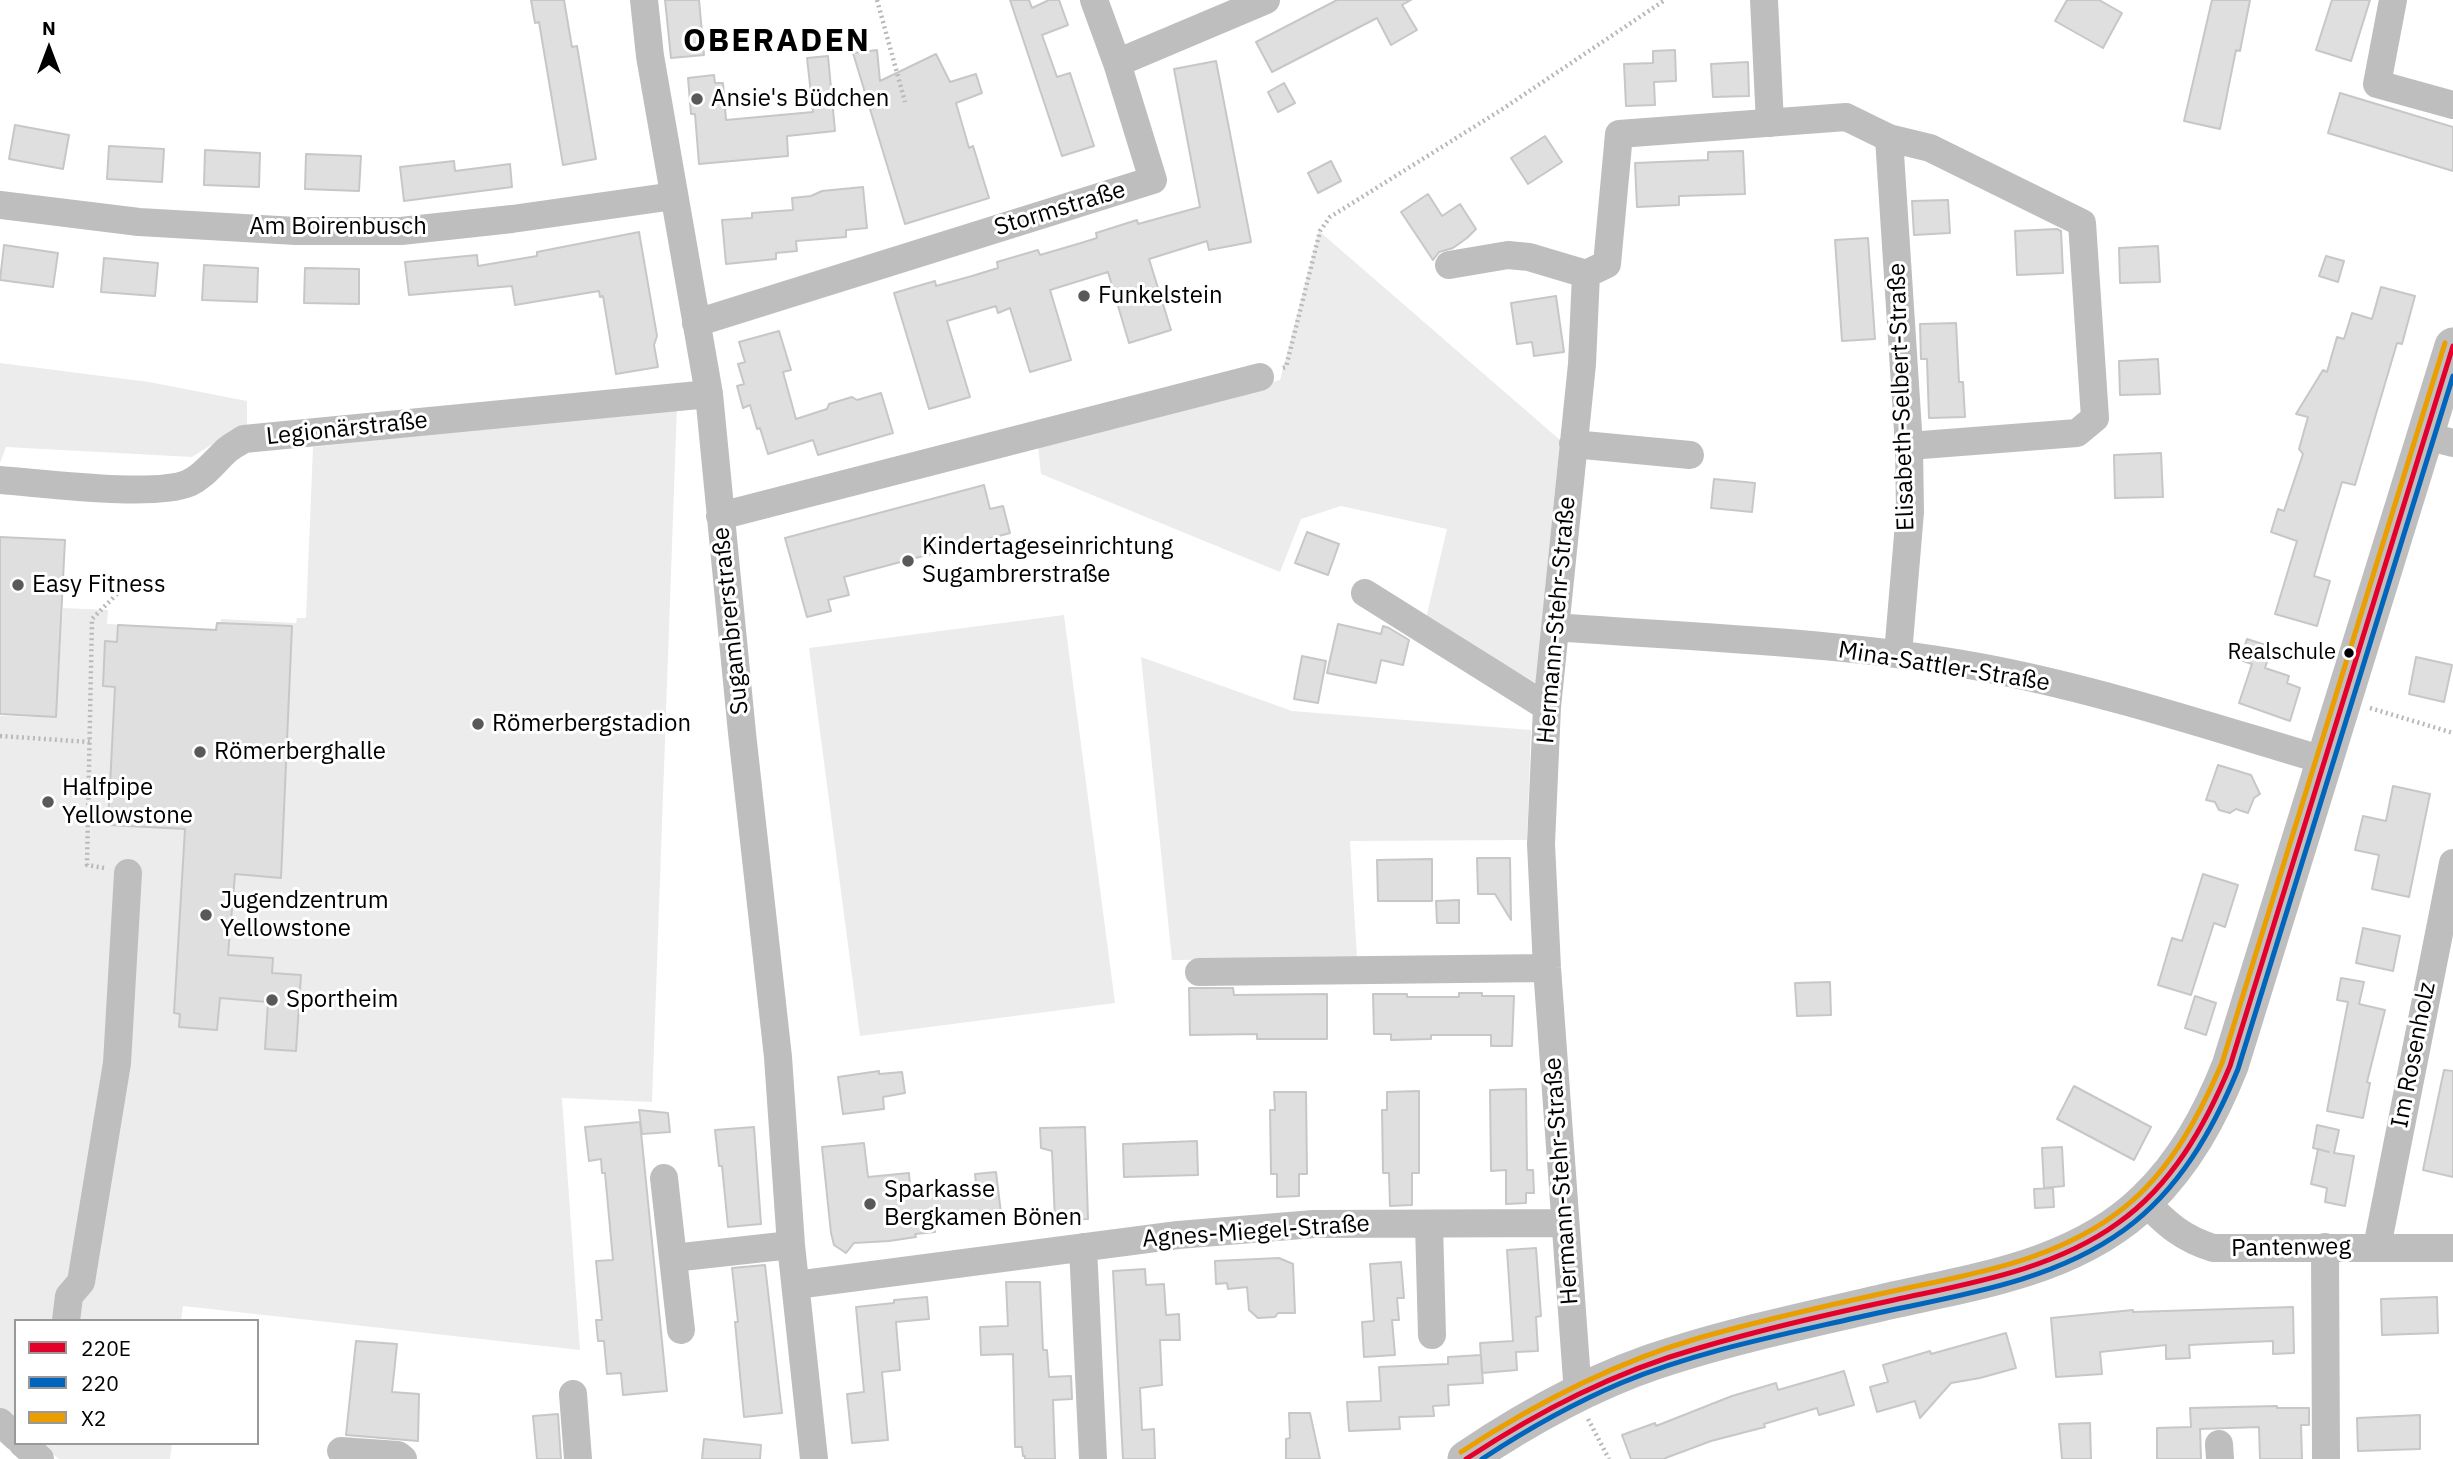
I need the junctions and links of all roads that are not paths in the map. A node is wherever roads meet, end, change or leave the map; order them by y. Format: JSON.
{"nodes":[{"id":1,"x":644,"y":0,"type":"edge"},
{"id":2,"x":1094,"y":0,"type":"edge"},
{"id":3,"x":1266,"y":0,"type":"edge"},
{"id":4,"x":1764,"y":0,"type":"edge"},
{"id":5,"x":2393,"y":0,"type":"edge"},
{"id":6,"x":1117,"y":63,"type":"junction"},
{"id":7,"x":2453,"y":105,"type":"edge"},
{"id":8,"x":1770,"y":122,"type":"junction"},
{"id":9,"x":1889,"y":138,"type":"junction"},
{"id":10,"x":674,"y":196,"type":"junction"},
{"id":11,"x":0,"y":205,"type":"edge"},
{"id":12,"x":1449,"y":265,"type":"dead end"},
{"id":13,"x":1586,"y":274,"type":"junction"},
{"id":14,"x":696,"y":323,"type":"junction"},
{"id":15,"x":2453,"y":346,"type":"edge"},
{"id":16,"x":1260,"y":377,"type":"road end"},
{"id":17,"x":709,"y":394,"type":"junction"},
{"id":18,"x":2440,"y":440,"type":"edge"},
{"id":19,"x":1573,"y":444,"type":"junction"},
{"id":20,"x":1909,"y":446,"type":"junction"},
{"id":21,"x":1690,"y":455,"type":"dead end"},
{"id":22,"x":0,"y":480,"type":"edge"},
{"id":23,"x":720,"y":516,"type":"junction"},
{"id":24,"x":1365,"y":593,"type":"dead end"},
{"id":25,"x":1556,"y":627,"type":"junction"},
{"id":26,"x":1898,"y":654,"type":"junction"},
{"id":27,"x":1547,"y":707,"type":"junction"},
{"id":28,"x":2323,"y":760,"type":"junction"},
{"id":29,"x":2453,"y":863,"type":"edge"},
{"id":30,"x":128,"y":873,"type":"road end"},
{"id":31,"x":1547,"y":968,"type":"junction"},
{"id":32,"x":1199,"y":972,"type":"dead end"},
{"id":33,"x":664,"y":1178,"type":"dead end"},
{"id":34,"x":2145,"y":1202,"type":"junction"},
{"id":35,"x":1565,"y":1223,"type":"junction"},
{"id":36,"x":1429,"y":1224,"type":"junction"},
{"id":37,"x":792,"y":1245,"type":"junction"},
{"id":38,"x":1083,"y":1247,"type":"junction"},
{"id":39,"x":2325,"y":1247,"type":"junction"},
{"id":40,"x":2377,"y":1247,"type":"junction"},
{"id":41,"x":2453,"y":1248,"type":"edge"},
{"id":42,"x":673,"y":1258,"type":"junction"},
{"id":43,"x":796,"y":1285,"type":"junction"},
{"id":44,"x":66,"y":1319,"type":"edge"},
{"id":45,"x":681,"y":1331,"type":"dead end"},
{"id":46,"x":1433,"y":1335,"type":"dead end"},
{"id":47,"x":573,"y":1394,"type":"dead end"},
{"id":48,"x":1578,"y":1394,"type":"junction"},
{"id":49,"x":0,"y":1422,"type":"edge"},
{"id":50,"x":14,"y":1435,"type":"edge"},
{"id":51,"x":24,"y":1445,"type":"edge"},
{"id":52,"x":341,"y":1451,"type":"dead end"},
{"id":53,"x":41,"y":1459,"type":"edge"},
{"id":54,"x":403,"y":1459,"type":"edge"},
{"id":55,"x":578,"y":1459,"type":"edge"},
{"id":56,"x":814,"y":1459,"type":"edge"},
{"id":57,"x":1093,"y":1459,"type":"edge"},
{"id":58,"x":1466,"y":1459,"type":"edge"},
{"id":59,"x":2326,"y":1459,"type":"edge"}],
"edges":[{"from":1,"to":10,"type":"street","name":"Sugambrerstraße"},
{"from":2,"to":6,"type":"street"},
{"from":3,"to":6,"type":"street"},
{"from":4,"to":8,"type":"street"},
{"from":5,"to":7,"type":"street"},
{"from":6,"to":14,"type":"street","name":"Stormstraße"},
{"from":8,"to":9,"type":"street"},
{"from":8,"to":13,"type":"street"},
{"from":9,"to":20,"type":"street","name":"Elisabeth-Selbert-Straße"},
{"from":9,"to":20,"type":"street"},
{"from":10,"to":11,"type":"street","name":"Am Boirenbusch"},
{"from":10,"to":14,"type":"street","name":"Sugambrerstraße"},
{"from":12,"to":13,"type":"street"},
{"from":13,"to":19,"type":"street","name":"Hermann-Stehr-Straße"},
{"from":14,"to":17,"type":"street","name":"Sugambrerstraße"},
{"from":15,"to":18,"type":"main road"},
{"from":16,"to":23,"type":"street"},
{"from":17,"to":22,"type":"street","name":"Legionärstraße"},
{"from":17,"to":23,"type":"street","name":"Sugambrerstraße"},
{"from":18,"to":28,"type":"main road"},
{"from":19,"to":21,"type":"street"},
{"from":19,"to":25,"type":"street","name":"Hermann-Stehr-Straße"},
{"from":20,"to":26,"type":"street","name":"Elisabeth-Selbert-Straße"},
{"from":23,"to":37,"type":"street","name":"Sugambrerstraße"},
{"from":24,"to":27,"type":"street"},
{"from":25,"to":26,"type":"street","name":"Mina-Sattler-Straße"},
{"from":25,"to":27,"type":"street","name":"Hermann-Stehr-Straße"},
{"from":26,"to":28,"type":"street","name":"Mina-Sattler-Straße"},
{"from":27,"to":31,"type":"street","name":"Hermann-Stehr-Straße"},
{"from":28,"to":34,"type":"main road"},
{"from":29,"to":40,"type":"street","name":"Im Rosenholz"},
{"from":30,"to":44,"type":"street"},
{"from":31,"to":32,"type":"street"},
{"from":31,"to":35,"type":"street","name":"Hermann-Stehr-Straße"},
{"from":33,"to":42,"type":"street"},
{"from":34,"to":39,"type":"street","name":"Pantenweg"},
{"from":34,"to":48,"type":"main road"},
{"from":35,"to":36,"type":"street","name":"Agnes-Miegel-Straße"},
{"from":35,"to":48,"type":"street","name":"Hermann-Stehr-Straße"},
{"from":36,"to":38,"type":"street","name":"Agnes-Miegel-Straße"},
{"from":36,"to":46,"type":"street"},
{"from":37,"to":42,"type":"street"},
{"from":37,"to":43,"type":"street","name":"Sugambrerstraße"},
{"from":38,"to":43,"type":"street","name":"Agnes-Miegel-Straße"},
{"from":38,"to":57,"type":"street"},
{"from":39,"to":40,"type":"street","name":"Pantenweg"},
{"from":39,"to":59,"type":"street"},
{"from":40,"to":41,"type":"street","name":"Pantenweg"},
{"from":42,"to":45,"type":"street"},
{"from":43,"to":56,"type":"street","name":"Sugambrerstraße"},
{"from":47,"to":55,"type":"street"},
{"from":48,"to":58,"type":"main road"},
{"from":49,"to":50,"type":"street"},
{"from":51,"to":53,"type":"street"},
{"from":52,"to":54,"type":"street"}]}
